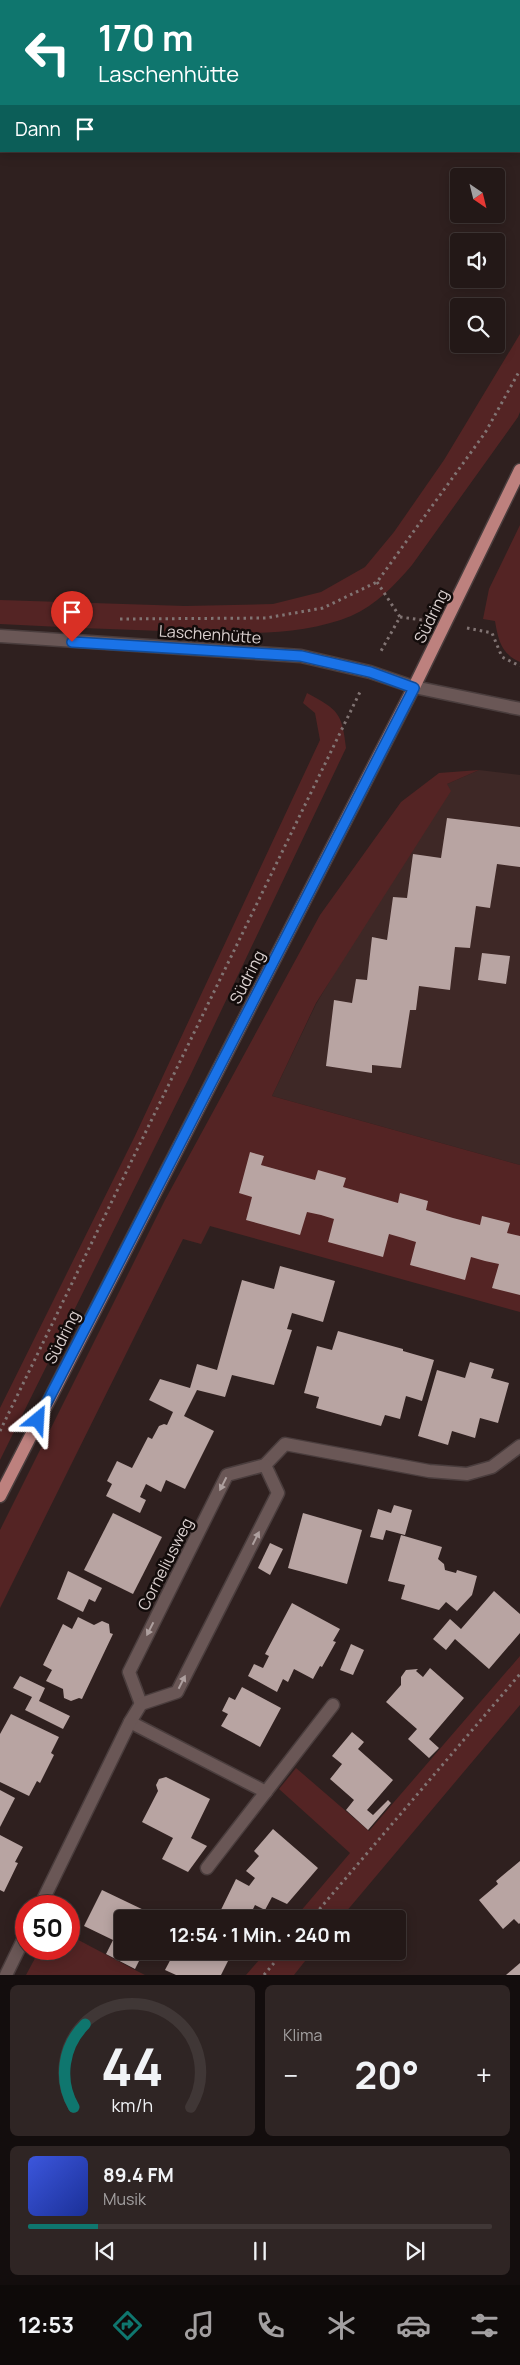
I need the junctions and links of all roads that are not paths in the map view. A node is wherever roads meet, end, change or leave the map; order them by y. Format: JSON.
{"nodes":[{"id":1,"x":520,"y":470,"type":"edge"},
{"id":2,"x":0,"y":636,"type":"edge"},
{"id":3,"x":414,"y":688,"type":"junction"},
{"id":4,"x":520,"y":709,"type":"edge"},
{"id":5,"x":520,"y":1446,"type":"edge"},
{"id":6,"x":265,"y":1466,"type":"junction"},
{"id":7,"x":0,"y":1496,"type":"edge"},
{"id":8,"x":142,"y":1704,"type":"junction"},
{"id":9,"x":333,"y":1705,"type":"dead end"},
{"id":10,"x":130,"y":1722,"type":"junction"},
{"id":11,"x":266,"y":1792,"type":"junction"},
{"id":12,"x":207,"y":1868,"type":"dead end"},
{"id":13,"x":45,"y":1895,"type":"edge"},
{"id":14,"x":15,"y":1957,"type":"edge"},
{"id":15,"x":6,"y":1975,"type":"edge"}],
"edges":[{"from":1,"to":3,"type":"main road","name":"Südring"},
{"from":2,"to":3,"type":"street","name":"Laschenhütte"},
{"from":3,"to":4,"type":"street","name":"Laschenhütte"},
{"from":3,"to":7,"type":"main road","name":"Südring"},
{"from":5,"to":6,"type":"street"},
{"from":8,"to":6,"type":"street","one_way":true},
{"from":6,"to":8,"type":"street","name":"Corneliusweg","one_way":true},
{"from":8,"to":10,"type":"street"},
{"from":9,"to":11,"type":"street"},
{"from":10,"to":11,"type":"street"},
{"from":10,"to":13,"type":"street"},
{"from":11,"to":12,"type":"street"},
{"from":14,"to":15,"type":"street"}]}
